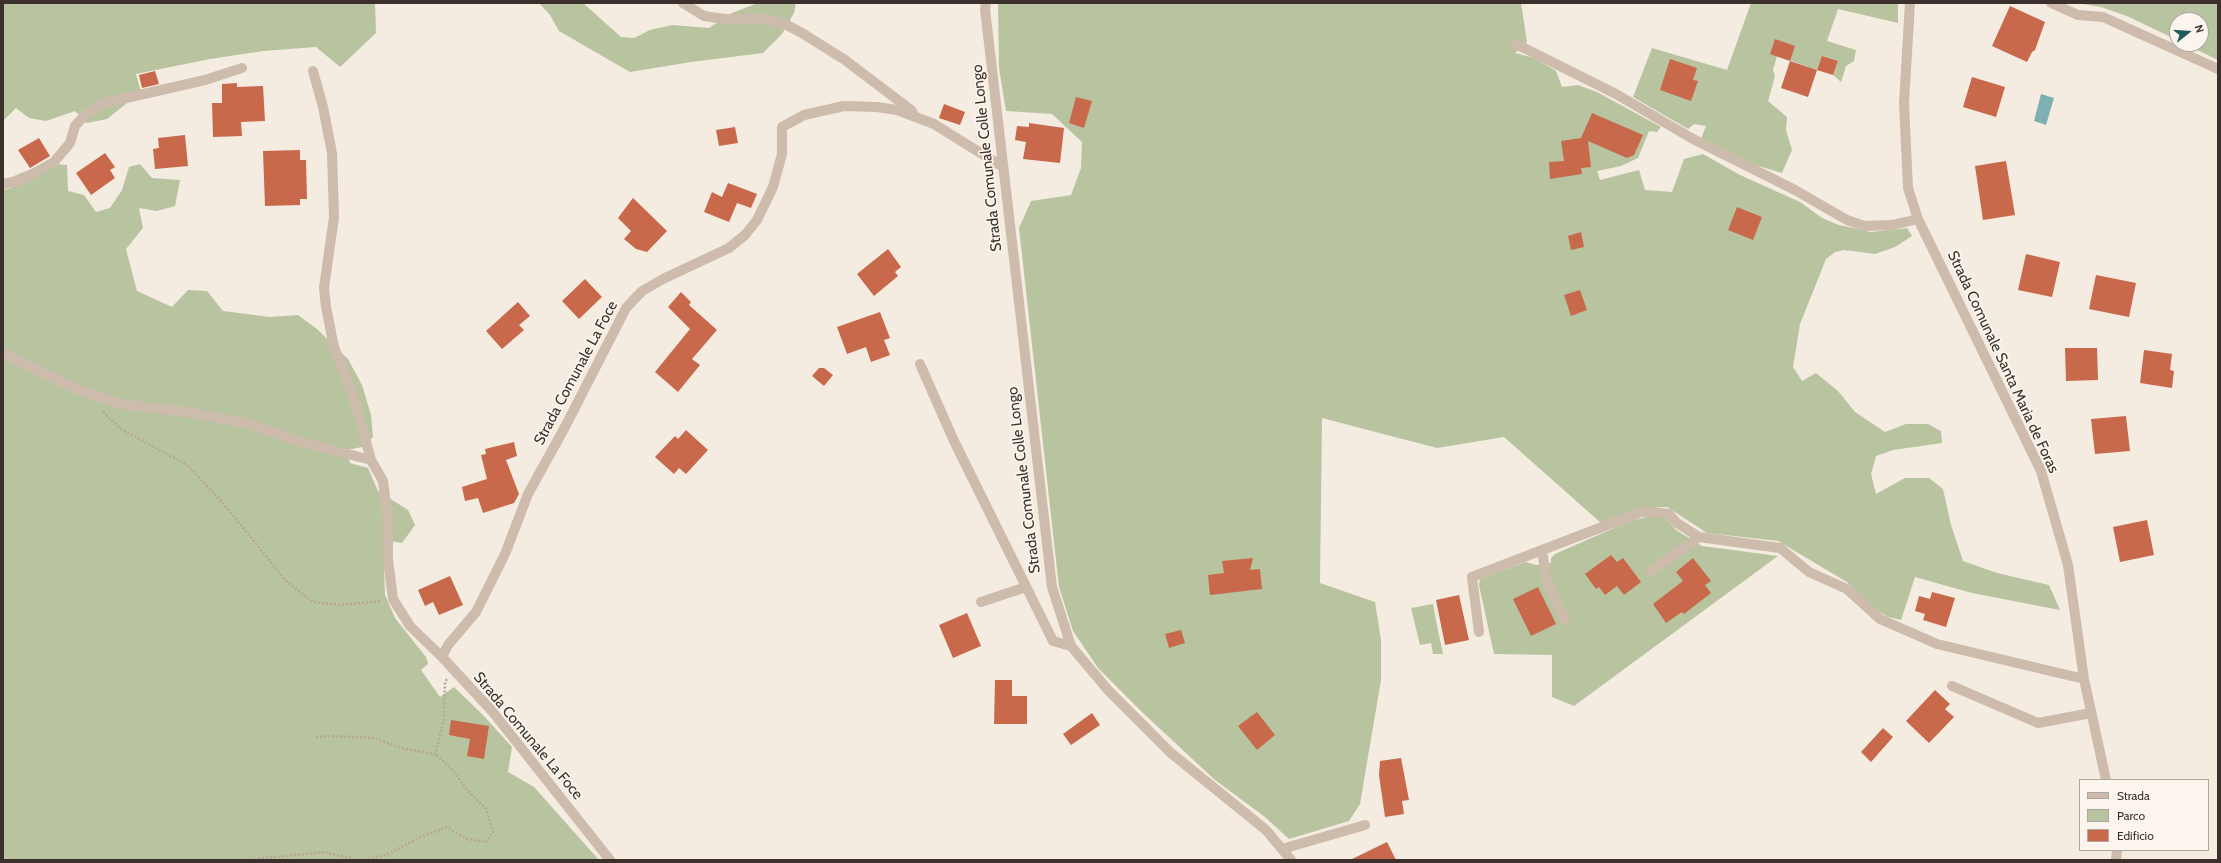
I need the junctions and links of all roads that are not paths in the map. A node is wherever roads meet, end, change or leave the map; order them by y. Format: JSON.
{"nodes":[{"id":1,"x":683,"y":3,"type":"edge"},
{"id":2,"x":986,"y":3,"type":"edge"},
{"id":3,"x":1910,"y":3,"type":"edge"},
{"id":4,"x":2051,"y":3,"type":"edge"},
{"id":5,"x":1516,"y":44,"type":"dead end"},
{"id":6,"x":242,"y":68,"type":"dead end"},
{"id":7,"x":2218,"y":69,"type":"edge"},
{"id":8,"x":313,"y":71,"type":"dead end"},
{"id":9,"x":915,"y":117,"type":"junction"},
{"id":10,"x":1003,"y":167,"type":"junction"},
{"id":11,"x":3,"y":184,"type":"edge"},
{"id":12,"x":1918,"y":219,"type":"junction"},
{"id":13,"x":3,"y":353,"type":"edge"},
{"id":14,"x":920,"y":364,"type":"dead end"},
{"id":15,"x":371,"y":460,"type":"junction"},
{"id":16,"x":1699,"y":537,"type":"junction"},
{"id":17,"x":1542,"y":550,"type":"junction"},
{"id":18,"x":1651,"y":571,"type":"dead end"},
{"id":19,"x":1026,"y":587,"type":"junction"},
{"id":20,"x":981,"y":602,"type":"dead end"},
{"id":21,"x":1565,"y":620,"type":"dead end"},
{"id":22,"x":1480,"y":632,"type":"dead end"},
{"id":23,"x":1071,"y":646,"type":"junction"},
{"id":24,"x":442,"y":657,"type":"junction"},
{"id":25,"x":2084,"y":679,"type":"junction"},
{"id":26,"x":1952,"y":686,"type":"dead end"},
{"id":27,"x":2092,"y":713,"type":"junction"},
{"id":28,"x":2106,"y":779,"type":"edge"},
{"id":29,"x":1365,"y":825,"type":"dead end"},
{"id":30,"x":1282,"y":849,"type":"junction"},
{"id":31,"x":610,"y":860,"type":"edge"},
{"id":32,"x":1291,"y":860,"type":"edge"}],
"edges":[{"from":1,"to":9,"type":"street"},
{"from":2,"to":10,"type":"street","name":"Strada Comunale Colle Longo"},
{"from":3,"to":12,"type":"street","name":"Strada Comunale Santa Maria de Foras"},
{"from":4,"to":7,"type":"street"},
{"from":5,"to":12,"type":"street"},
{"from":6,"to":11,"type":"street"},
{"from":8,"to":15,"type":"street"},
{"from":9,"to":10,"type":"street","name":"Strada Comunale La Foce"},
{"from":9,"to":24,"type":"street","name":"Strada Comunale La Foce"},
{"from":10,"to":23,"type":"street","name":"Strada Comunale Colle Longo"},
{"from":12,"to":25,"type":"street","name":"Strada Comunale Santa Maria de Foras"},
{"from":13,"to":15,"type":"street"},
{"from":14,"to":19,"type":"street"},
{"from":15,"to":24,"type":"street"},
{"from":16,"to":17,"type":"street"},
{"from":16,"to":18,"type":"street"},
{"from":16,"to":25,"type":"street"},
{"from":17,"to":21,"type":"street"},
{"from":17,"to":22,"type":"street"},
{"from":19,"to":20,"type":"street"},
{"from":19,"to":23,"type":"street"},
{"from":23,"to":30,"type":"street","name":"Strada Comunale Colle Longo"},
{"from":24,"to":31,"type":"street","name":"Strada Comunale La Foce"},
{"from":25,"to":27,"type":"street","name":"Strada Comunale Santa Maria de Foras"},
{"from":26,"to":27,"type":"street"},
{"from":27,"to":28,"type":"street","name":"Strada Comunale Santa Maria de Foras"},
{"from":29,"to":30,"type":"street"},
{"from":30,"to":32,"type":"street","name":"Strada Comunale Colle Longo"}]}
